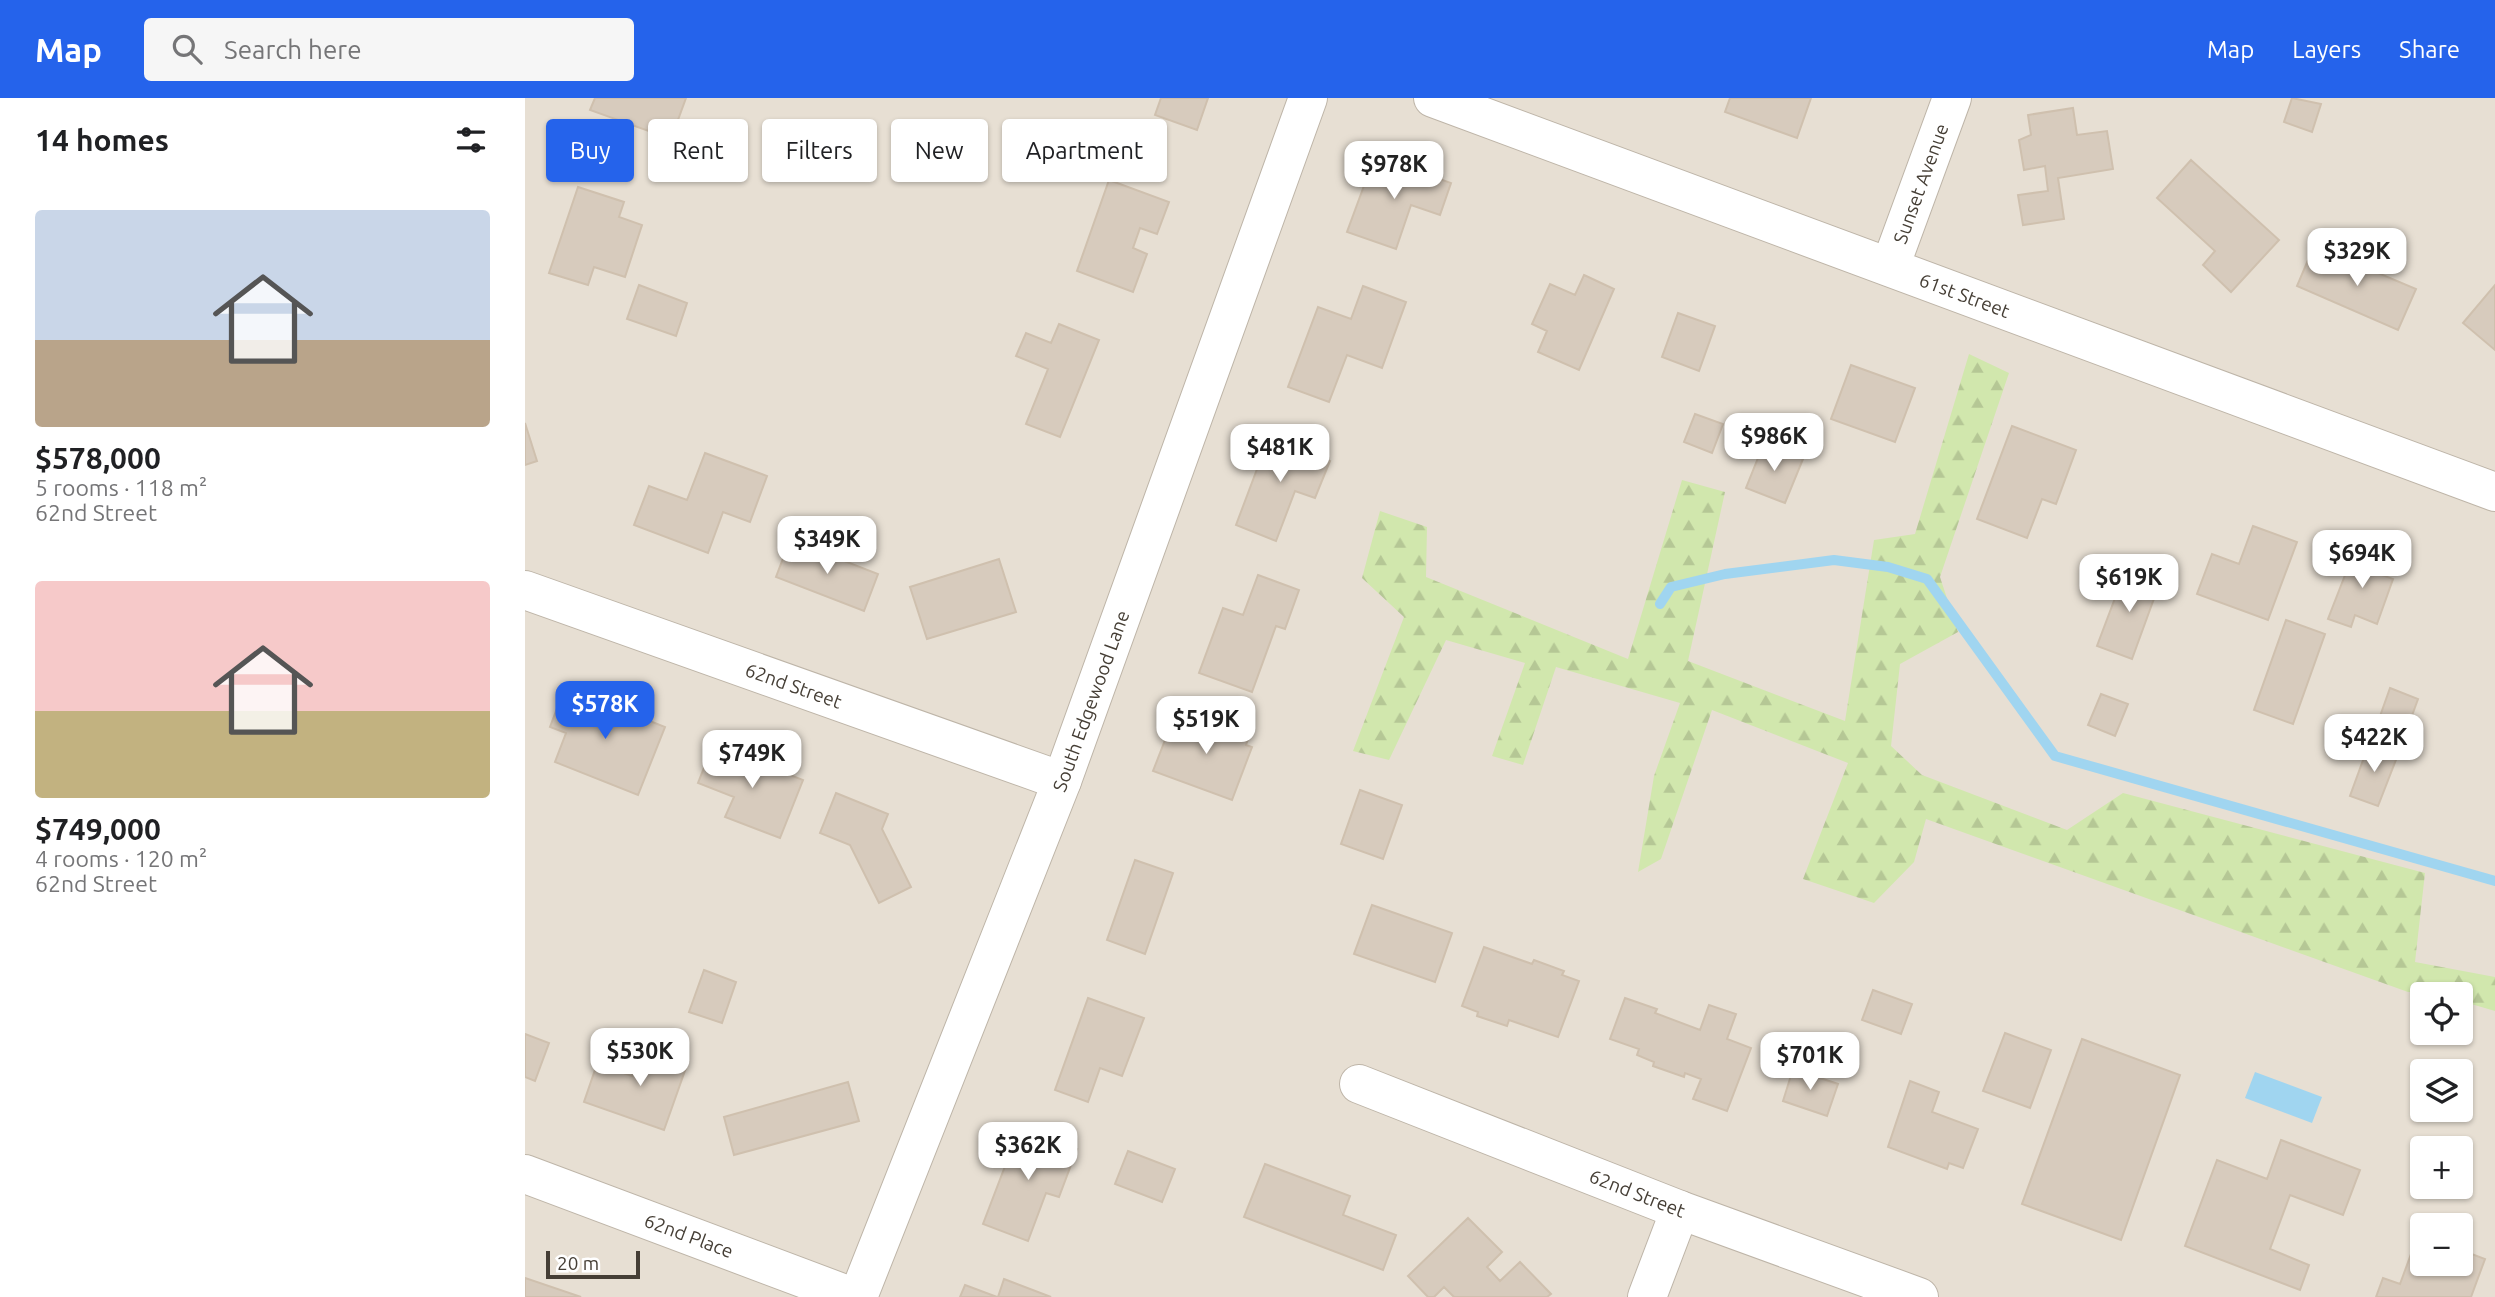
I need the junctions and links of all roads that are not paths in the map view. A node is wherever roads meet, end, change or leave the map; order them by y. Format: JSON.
{"nodes":[{"id":1,"x":1308,"y":98,"type":"edge"},
{"id":2,"x":1433,"y":98,"type":"edge"},
{"id":3,"x":1952,"y":98,"type":"edge"},
{"id":4,"x":1890,"y":267,"type":"junction"},
{"id":5,"x":2495,"y":492,"type":"edge"},
{"id":6,"x":525,"y":590,"type":"edge"},
{"id":7,"x":1062,"y":781,"type":"junction"},
{"id":8,"x":1359,"y":1084,"type":"dead end"},
{"id":9,"x":525,"y":1174,"type":"edge"},
{"id":10,"x":1680,"y":1210,"type":"junction"},
{"id":11,"x":855,"y":1297,"type":"edge"},
{"id":12,"x":1647,"y":1297,"type":"edge"},
{"id":13,"x":1919,"y":1297,"type":"edge"}],
"edges":[{"from":1,"to":7,"type":"street","name":"South Edgewood Lane"},
{"from":2,"to":4,"type":"street","name":"61st Street"},
{"from":3,"to":4,"type":"street","name":"Sunset Avenue"},
{"from":4,"to":5,"type":"street","name":"61st Street"},
{"from":6,"to":7,"type":"street","name":"62nd Street"},
{"from":7,"to":11,"type":"street","name":"South Edgewood Lane"},
{"from":8,"to":10,"type":"street","name":"62nd Street"},
{"from":9,"to":11,"type":"street","name":"62nd Place"},
{"from":10,"to":12,"type":"street"},
{"from":10,"to":13,"type":"street","name":"62nd Street"}]}
